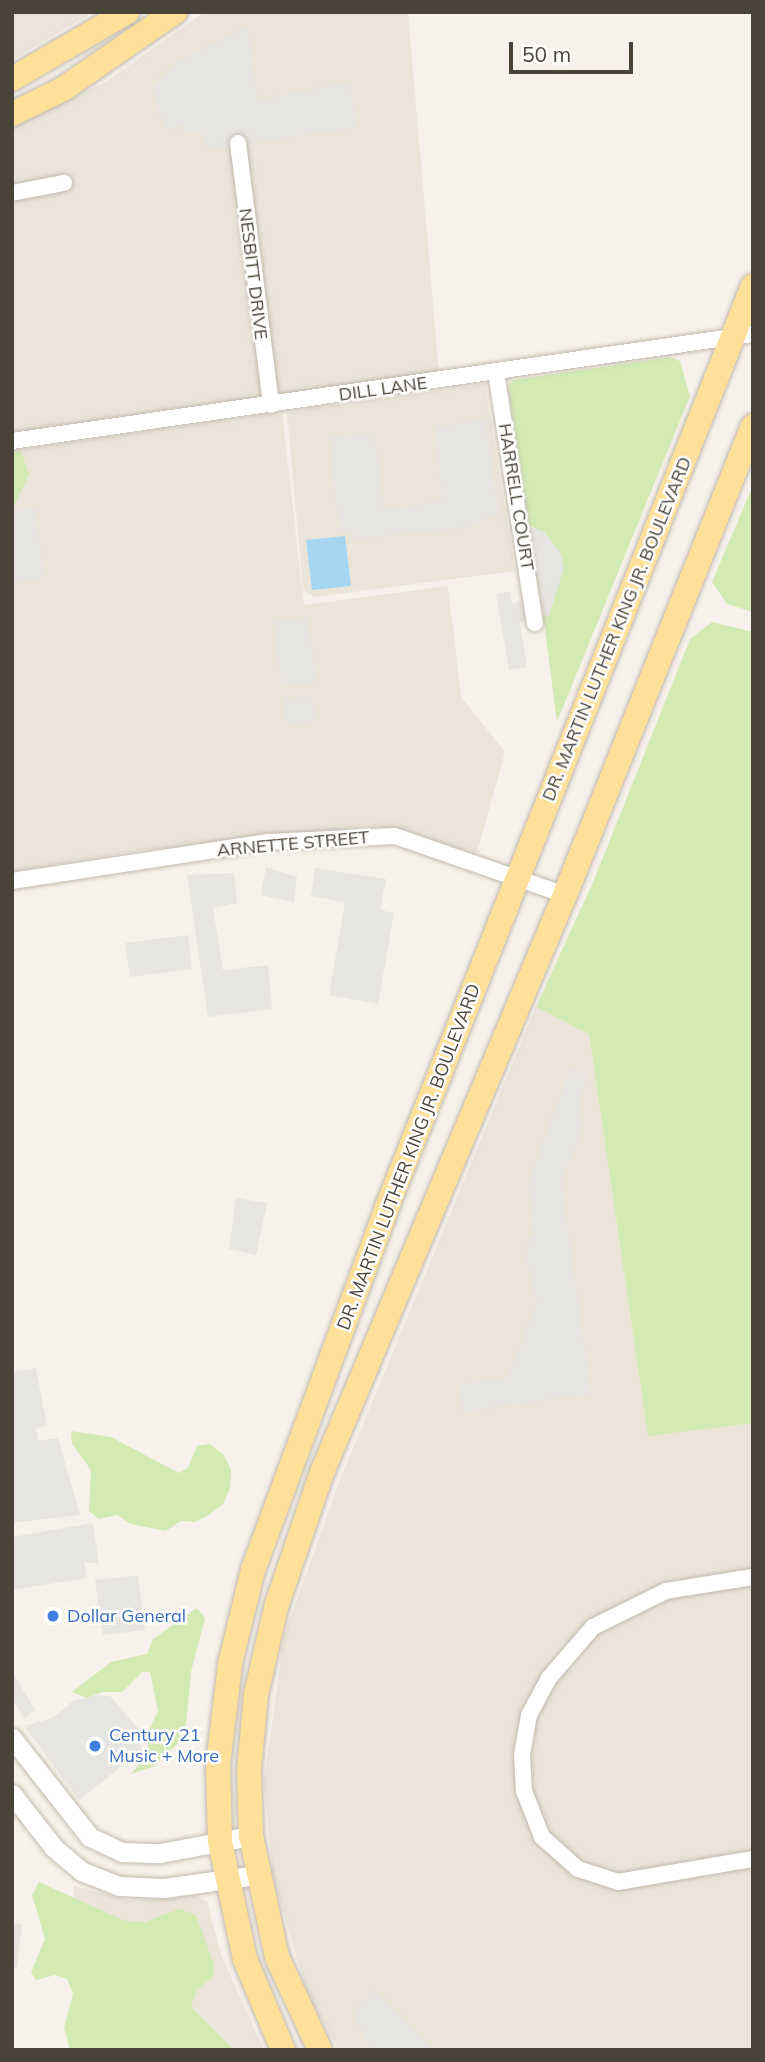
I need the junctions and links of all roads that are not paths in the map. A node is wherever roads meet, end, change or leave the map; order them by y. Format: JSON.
{"nodes":[{"id":1,"x":127,"y":12,"type":"edge"},
{"id":2,"x":175,"y":12,"type":"edge"},
{"id":3,"x":12,"y":79,"type":"edge"},
{"id":4,"x":12,"y":114,"type":"edge"},
{"id":5,"x":237,"y":143,"type":"dead end"},
{"id":6,"x":64,"y":183,"type":"dead end"},
{"id":7,"x":12,"y":193,"type":"edge"},
{"id":8,"x":753,"y":286,"type":"edge"},
{"id":9,"x":744,"y":335,"type":"edge"},
{"id":10,"x":496,"y":372,"type":"junction"},
{"id":11,"x":271,"y":405,"type":"junction"},
{"id":12,"x":753,"y":426,"type":"edge"},
{"id":13,"x":12,"y":441,"type":"edge"},
{"id":14,"x":536,"y":623,"type":"dead end"},
{"id":15,"x":516,"y":880,"type":"junction"},
{"id":16,"x":12,"y":881,"type":"edge"},
{"id":17,"x":565,"y":895,"type":"junction"},
{"id":18,"x":753,"y":1577,"type":"edge"},
{"id":19,"x":12,"y":1738,"type":"edge"},
{"id":20,"x":12,"y":1794,"type":"edge"},
{"id":21,"x":251,"y":1836,"type":"junction"},
{"id":22,"x":220,"y":1841,"type":"junction"},
{"id":23,"x":753,"y":1860,"type":"edge"},
{"id":24,"x":257,"y":1875,"type":"junction"},
{"id":25,"x":226,"y":1881,"type":"junction"},
{"id":26,"x":283,"y":2050,"type":"edge"},
{"id":27,"x":320,"y":2050,"type":"edge"}],
"edges":[{"from":1,"to":3,"type":"main road"},
{"from":2,"to":4,"type":"main road"},
{"from":5,"to":11,"type":"street","name":"NESBITT DRIVE"},
{"from":6,"to":7,"type":"street"},
{"from":8,"to":9,"type":"main road","name":"DR. MARTIN LUTHER KING JR. BOULEVARD"},
{"from":9,"to":10,"type":"street","name":"DILL LANE"},
{"from":9,"to":15,"type":"main road","name":"DR. MARTIN LUTHER KING JR. BOULEVARD"},
{"from":10,"to":11,"type":"street","name":"DILL LANE"},
{"from":10,"to":14,"type":"street","name":"HARRELL COURT"},
{"from":11,"to":13,"type":"street","name":"DILL LANE"},
{"from":12,"to":17,"type":"main road","name":"DR. MARTIN LUTHER KING JR. BOULEVARD"},
{"from":15,"to":16,"type":"street","name":"ARNETTE STREET"},
{"from":15,"to":17,"type":"street","name":"ARNETTE STREET"},
{"from":15,"to":22,"type":"main road","name":"DR. MARTIN LUTHER KING JR. BOULEVARD"},
{"from":17,"to":21,"type":"main road","name":"DR. MARTIN LUTHER KING JR. BOULEVARD"},
{"from":18,"to":23,"type":"street"},
{"from":19,"to":22,"type":"street"},
{"from":20,"to":25,"type":"street"},
{"from":21,"to":22,"type":"street"},
{"from":21,"to":24,"type":"main road","name":"DR. MARTIN LUTHER KING JR. BOULEVARD"},
{"from":22,"to":25,"type":"main road","name":"DR. MARTIN LUTHER KING JR. BOULEVARD"},
{"from":24,"to":25,"type":"street"},
{"from":24,"to":27,"type":"main road","name":"DR. MARTIN LUTHER KING JR. BOULEVARD"},
{"from":25,"to":26,"type":"main road","name":"DR. MARTIN LUTHER KING JR. BOULEVARD"}]}
